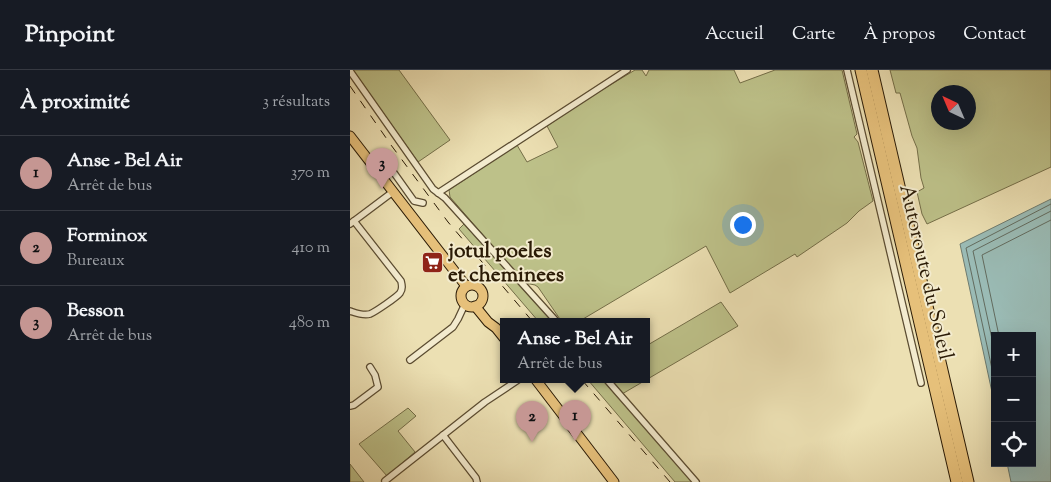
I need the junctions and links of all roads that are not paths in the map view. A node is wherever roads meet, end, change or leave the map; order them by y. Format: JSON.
{"nodes":[{"id":1,"x":627,"y":70,"type":"edge"},
{"id":2,"x":847,"y":70,"type":"edge"},
{"id":3,"x":861,"y":70,"type":"edge"},
{"id":4,"x":872,"y":70,"type":"edge"},
{"id":5,"x":350,"y":71,"type":"edge"},
{"id":6,"x":350,"y":136,"type":"edge"},
{"id":7,"x":350,"y":142,"type":"edge"},
{"id":8,"x":371,"y":163,"type":"junction"},
{"id":9,"x":438,"y":193,"type":"junction"},
{"id":10,"x":390,"y":194,"type":"junction"},
{"id":11,"x":423,"y":203,"type":"dead end"},
{"id":12,"x":352,"y":222,"type":"edge"},
{"id":13,"x":464,"y":288,"type":"junction"},
{"id":14,"x":465,"y":304,"type":"junction"},
{"id":15,"x":478,"y":304,"type":"junction"},
{"id":16,"x":350,"y":311,"type":"edge"},
{"id":17,"x":553,"y":318,"type":"edge"},
{"id":18,"x":500,"y":333,"type":"edge"},
{"id":19,"x":410,"y":360,"type":"dead end"},
{"id":20,"x":370,"y":367,"type":"dead end"},
{"id":21,"x":514,"y":383,"type":"edge"},
{"id":22,"x":538,"y":383,"type":"edge"},
{"id":23,"x":610,"y":383,"type":"edge"},
{"id":24,"x":921,"y":383,"type":"dead end"},
{"id":25,"x":350,"y":406,"type":"edge"},
{"id":26,"x":443,"y":435,"type":"junction"},
{"id":27,"x":385,"y":481,"type":"edge"},
{"id":28,"x":613,"y":481,"type":"edge"},
{"id":29,"x":477,"y":482,"type":"edge"},
{"id":30,"x":696,"y":482,"type":"edge"},
{"id":31,"x":957,"y":482,"type":"edge"},
{"id":32,"x":968,"y":482,"type":"edge"}],
"edges":[{"from":1,"to":9,"type":"street"},
{"from":2,"to":24,"type":"street"},
{"from":3,"to":31,"type":"highway","name":"Autoroute du Soleil"},
{"from":4,"to":32,"type":"highway","name":"Autoroute du Soleil"},
{"from":5,"to":9,"type":"street"},
{"from":6,"to":8,"type":"main road"},
{"from":7,"to":10,"type":"main road"},
{"from":8,"to":11,"type":"street"},
{"from":8,"to":13,"type":"main road"},
{"from":9,"to":17,"type":"street"},
{"from":10,"to":12,"type":"street"},
{"from":10,"to":13,"type":"main road"},
{"from":12,"to":16,"type":"street"},
{"from":13,"to":14,"type":"main road"},
{"from":13,"to":15,"type":"main road"},
{"from":14,"to":15,"type":"main road"},
{"from":14,"to":19,"type":"street"},
{"from":15,"to":18,"type":"main road"},
{"from":20,"to":25,"type":"street"},
{"from":21,"to":26,"type":"street"},
{"from":22,"to":28,"type":"main road"},
{"from":23,"to":30,"type":"street"},
{"from":26,"to":27,"type":"street"},
{"from":26,"to":29,"type":"street"}]}
